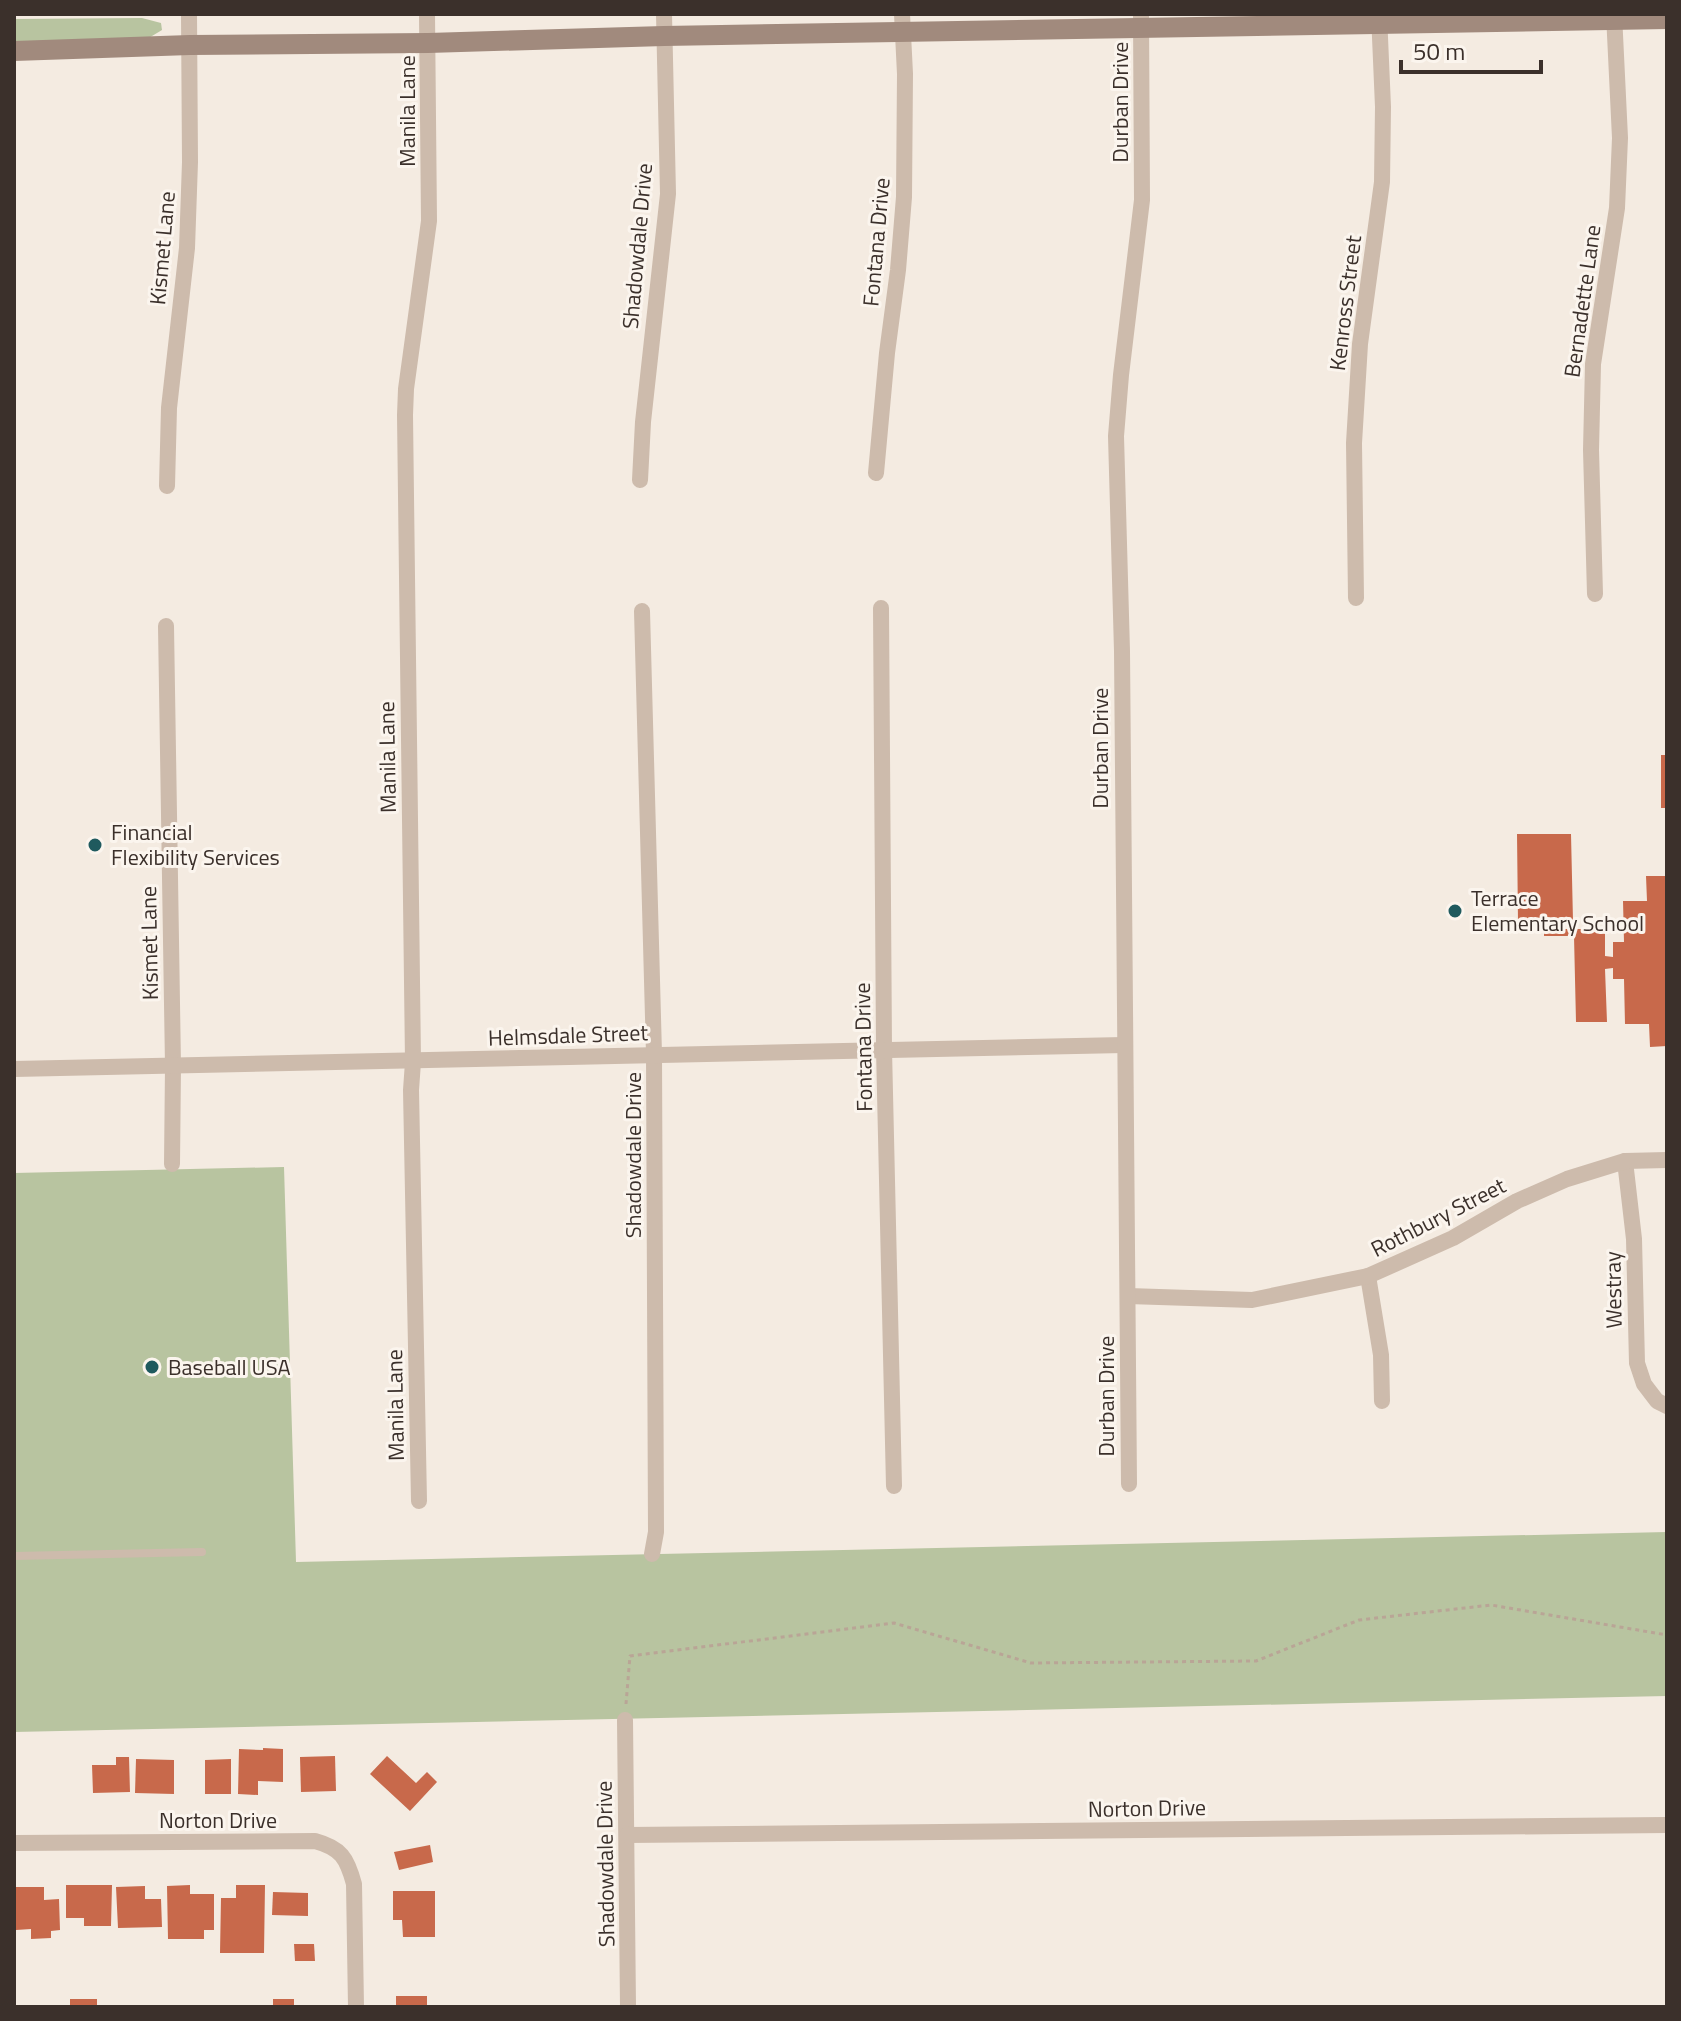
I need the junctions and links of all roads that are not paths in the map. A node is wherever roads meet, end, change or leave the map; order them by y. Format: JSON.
{"nodes":[{"id":1,"x":189,"y":14,"type":"edge"},
{"id":2,"x":427,"y":14,"type":"edge"},
{"id":3,"x":664,"y":14,"type":"edge"},
{"id":4,"x":1614,"y":17,"type":"edge"},
{"id":5,"x":1667,"y":19,"type":"edge"},
{"id":6,"x":1379,"y":20,"type":"edge"},
{"id":7,"x":1142,"y":22,"type":"edge"},
{"id":8,"x":902,"y":23,"type":"edge"},
{"id":9,"x":664,"y":36,"type":"junction"},
{"id":10,"x":428,"y":43,"type":"junction"},
{"id":11,"x":190,"y":45,"type":"junction"},
{"id":12,"x":14,"y":51,"type":"edge"},
{"id":13,"x":876,"y":473,"type":"dead end"},
{"id":14,"x":640,"y":480,"type":"dead end"},
{"id":15,"x":167,"y":486,"type":"dead end"},
{"id":16,"x":1595,"y":594,"type":"dead end"},
{"id":17,"x":1356,"y":598,"type":"dead end"},
{"id":18,"x":881,"y":608,"type":"dead end"},
{"id":19,"x":642,"y":611,"type":"dead end"},
{"id":20,"x":166,"y":626,"type":"dead end"},
{"id":21,"x":1124,"y":1045,"type":"junction"},
{"id":22,"x":884,"y":1049,"type":"junction"},
{"id":23,"x":654,"y":1054,"type":"junction"},
{"id":24,"x":413,"y":1062,"type":"junction"},
{"id":25,"x":173,"y":1066,"type":"junction"},
{"id":26,"x":14,"y":1069,"type":"edge"},
{"id":27,"x":1667,"y":1160,"type":"edge"},
{"id":28,"x":1625,"y":1161,"type":"junction"},
{"id":29,"x":172,"y":1164,"type":"dead end"},
{"id":30,"x":1368,"y":1276,"type":"junction"},
{"id":31,"x":1128,"y":1296,"type":"junction"},
{"id":32,"x":1382,"y":1401,"type":"dead end"},
{"id":33,"x":1667,"y":1406,"type":"edge"},
{"id":34,"x":1129,"y":1484,"type":"dead end"},
{"id":35,"x":894,"y":1486,"type":"dead end"},
{"id":36,"x":419,"y":1501,"type":"dead end"},
{"id":37,"x":202,"y":1552,"type":"dead end"},
{"id":38,"x":652,"y":1554,"type":"dead end"},
{"id":39,"x":14,"y":1556,"type":"edge"},
{"id":40,"x":625,"y":1720,"type":"road end"},
{"id":41,"x":1667,"y":1825,"type":"edge"},
{"id":42,"x":627,"y":1835,"type":"junction"},
{"id":43,"x":14,"y":1843,"type":"edge"},
{"id":44,"x":356,"y":2007,"type":"edge"},
{"id":45,"x":628,"y":2007,"type":"edge"}],
"edges":[{"from":1,"to":11,"type":"street","name":"Kismet Lane"},
{"from":2,"to":10,"type":"street","name":"Manila Lane"},
{"from":3,"to":9,"type":"street","name":"Shadowdale Drive"},
{"from":4,"to":5,"type":"main road"},
{"from":4,"to":6,"type":"main road"},
{"from":4,"to":16,"type":"street","name":"Bernadette Lane"},
{"from":6,"to":7,"type":"main road"},
{"from":6,"to":17,"type":"street","name":"Kenross Street"},
{"from":7,"to":8,"type":"main road"},
{"from":7,"to":21,"type":"street","name":"Durban Drive"},
{"from":8,"to":9,"type":"main road"},
{"from":8,"to":13,"type":"street","name":"Fontana Drive"},
{"from":9,"to":10,"type":"main road"},
{"from":9,"to":14,"type":"street","name":"Shadowdale Drive"},
{"from":10,"to":11,"type":"main road"},
{"from":10,"to":24,"type":"street","name":"Manila Lane"},
{"from":11,"to":12,"type":"main road"},
{"from":11,"to":15,"type":"street","name":"Kismet Lane"},
{"from":18,"to":22,"type":"street","name":"Fontana Drive"},
{"from":19,"to":23,"type":"street","name":"Shadowdale Drive"},
{"from":20,"to":25,"type":"street","name":"Kismet Lane"},
{"from":21,"to":22,"type":"street","name":"Helmsdale Street"},
{"from":21,"to":31,"type":"street","name":"Durban Drive"},
{"from":22,"to":23,"type":"street","name":"Helmsdale Street"},
{"from":22,"to":35,"type":"street","name":"Fontana Drive"},
{"from":23,"to":24,"type":"street","name":"Helmsdale Street"},
{"from":23,"to":38,"type":"street","name":"Shadowdale Drive"},
{"from":24,"to":25,"type":"street","name":"Helmsdale Street"},
{"from":24,"to":36,"type":"street","name":"Manila Lane"},
{"from":25,"to":26,"type":"street","name":"Helmsdale Street"},
{"from":25,"to":29,"type":"street","name":"Kismet Lane"},
{"from":27,"to":28,"type":"street","name":"Rothbury Street"},
{"from":28,"to":30,"type":"street","name":"Rothbury Street"},
{"from":28,"to":33,"type":"street","name":"Westray"},
{"from":30,"to":31,"type":"street","name":"Rothbury Street"},
{"from":30,"to":32,"type":"street"},
{"from":31,"to":34,"type":"street","name":"Durban Drive"},
{"from":37,"to":39,"type":"lane"},
{"from":40,"to":42,"type":"street","name":"Shadowdale Drive"},
{"from":41,"to":42,"type":"street","name":"Norton Drive"},
{"from":42,"to":45,"type":"street","name":"Shadowdale Drive"},
{"from":43,"to":44,"type":"street","name":"Norton Drive"}]}
